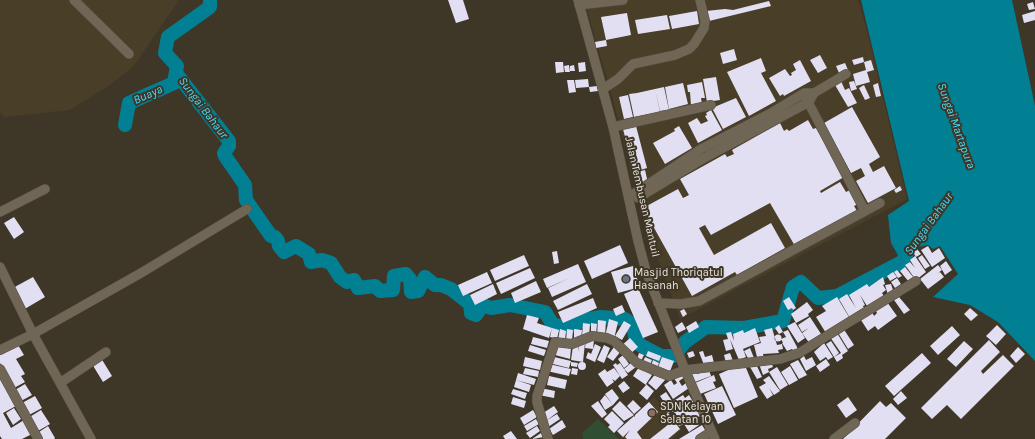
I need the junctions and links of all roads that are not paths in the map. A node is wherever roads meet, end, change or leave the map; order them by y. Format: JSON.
{"nodes":[{"id":1,"x":74,"y":0,"type":"edge"},
{"id":2,"x":622,"y":0,"type":"edge"},
{"id":3,"x":700,"y":0,"type":"edge"},
{"id":4,"x":579,"y":2,"type":"edge"},
{"id":5,"x":129,"y":54,"type":"dead end"},
{"id":6,"x":846,"y":74,"type":"dead end"},
{"id":7,"x":603,"y":89,"type":"junction"},
{"id":8,"x":804,"y":93,"type":"junction"},
{"id":9,"x":814,"y":93,"type":"junction"},
{"id":10,"x":809,"y":102,"type":"junction"},
{"id":11,"x":711,"y":105,"type":"dead end"},
{"id":12,"x":773,"y":117,"type":"junction"},
{"id":13,"x":613,"y":127,"type":"junction"},
{"id":14,"x":45,"y":189,"type":"dead end"},
{"id":15,"x":629,"y":200,"type":"junction"},
{"id":16,"x":880,"y":203,"type":"dead end"},
{"id":17,"x":247,"y":209,"type":"dead end"},
{"id":18,"x":865,"y":211,"type":"junction"},
{"id":19,"x":0,"y":212,"type":"edge"},
{"id":20,"x":0,"y":267,"type":"edge"},
{"id":21,"x":916,"y":281,"type":"dead end"},
{"id":22,"x":658,"y":303,"type":"junction"},
{"id":23,"x":33,"y":334,"type":"junction"},
{"id":24,"x":0,"y":350,"type":"edge"},
{"id":25,"x":106,"y":352,"type":"dead end"},
{"id":26,"x":0,"y":370,"type":"edge"},
{"id":27,"x":685,"y":370,"type":"junction"},
{"id":28,"x":60,"y":383,"type":"junction"},
{"id":29,"x":854,"y":423,"type":"dead end"},
{"id":30,"x":713,"y":435,"type":"edge"},
{"id":31,"x":38,"y":439,"type":"edge"},
{"id":32,"x":91,"y":439,"type":"edge"},
{"id":33,"x":548,"y":439,"type":"edge"},
{"id":34,"x":700,"y":439,"type":"edge"},
{"id":35,"x":834,"y":439,"type":"edge"}],
"edges":[{"from":1,"to":5,"type":"street"},
{"from":2,"to":4,"type":"street"},
{"from":3,"to":7,"type":"street"},
{"from":4,"to":7,"type":"street","name":"Jalan Tembusan Mantuil"},
{"from":6,"to":9,"type":"street"},
{"from":7,"to":13,"type":"street","name":"Jalan Tembusan Mantuil"},
{"from":8,"to":9,"type":"street"},
{"from":8,"to":10,"type":"street"},
{"from":8,"to":12,"type":"street"},
{"from":9,"to":10,"type":"street"},
{"from":10,"to":12,"type":"street"},
{"from":10,"to":18,"type":"street"},
{"from":11,"to":13,"type":"street"},
{"from":12,"to":15,"type":"street"},
{"from":13,"to":15,"type":"street","name":"Jalan Tembusan Mantuil"},
{"from":14,"to":19,"type":"street"},
{"from":15,"to":22,"type":"street","name":"Jalan Tembusan Mantuil"},
{"from":16,"to":18,"type":"street"},
{"from":17,"to":23,"type":"street"},
{"from":18,"to":22,"type":"street"},
{"from":20,"to":23,"type":"street"},
{"from":21,"to":27,"type":"street"},
{"from":22,"to":27,"type":"street","name":"Jalan Tembusan Mantuil"},
{"from":23,"to":24,"type":"street"},
{"from":23,"to":28,"type":"street"},
{"from":25,"to":28,"type":"street"},
{"from":26,"to":31,"type":"street"},
{"from":27,"to":30,"type":"street","name":"Jalan Tembusan Mantuil"},
{"from":27,"to":33,"type":"street"},
{"from":28,"to":32,"type":"street"},
{"from":29,"to":35,"type":"street"},
{"from":30,"to":34,"type":"street"}]}
